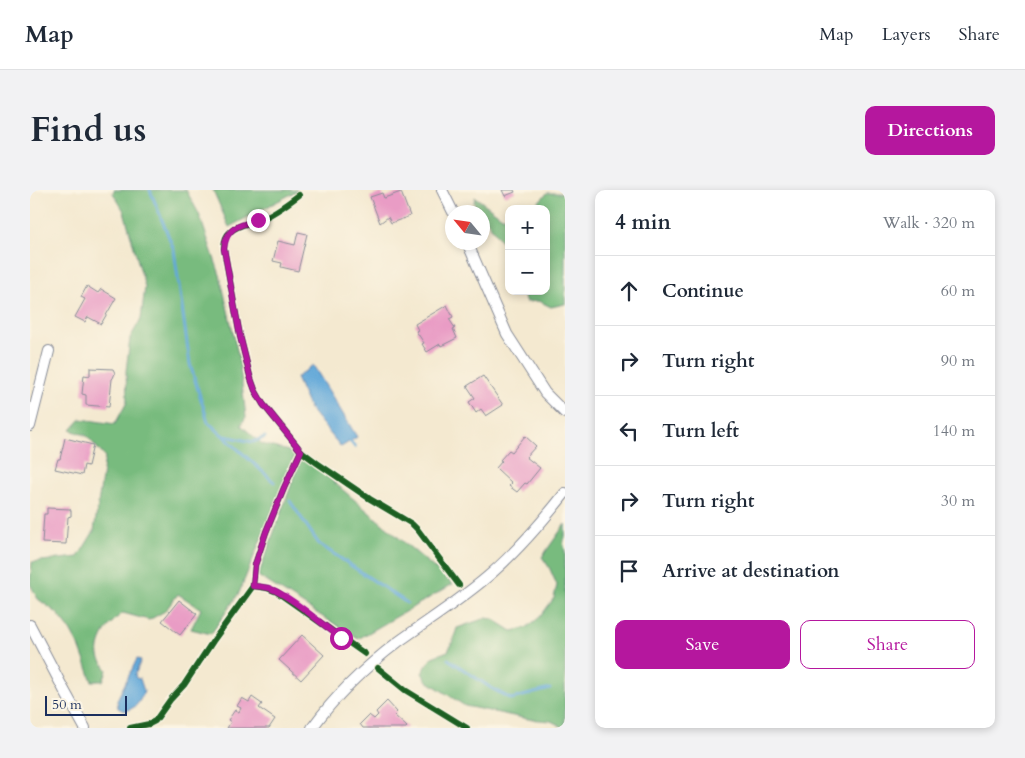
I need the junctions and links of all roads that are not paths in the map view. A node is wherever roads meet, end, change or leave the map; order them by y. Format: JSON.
{"nodes":[{"id":1,"x":442,"y":190,"type":"edge"},
{"id":2,"x":450,"y":205,"type":"edge"},
{"id":3,"x":470,"y":250,"type":"edge"},
{"id":4,"x":49,"y":351,"type":"dead end"},
{"id":5,"x":565,"y":413,"type":"edge"},
{"id":6,"x":30,"y":426,"type":"edge"},
{"id":7,"x":565,"y":493,"type":"edge"},
{"id":8,"x":30,"y":626,"type":"edge"},
{"id":9,"x":85,"y":728,"type":"edge"},
{"id":10,"x":312,"y":728,"type":"edge"}],
"edges":[{"from":1,"to":2,"type":"street"},
{"from":3,"to":5,"type":"street"},
{"from":4,"to":6,"type":"street"},
{"from":7,"to":10,"type":"street"},
{"from":8,"to":9,"type":"street"}]}
